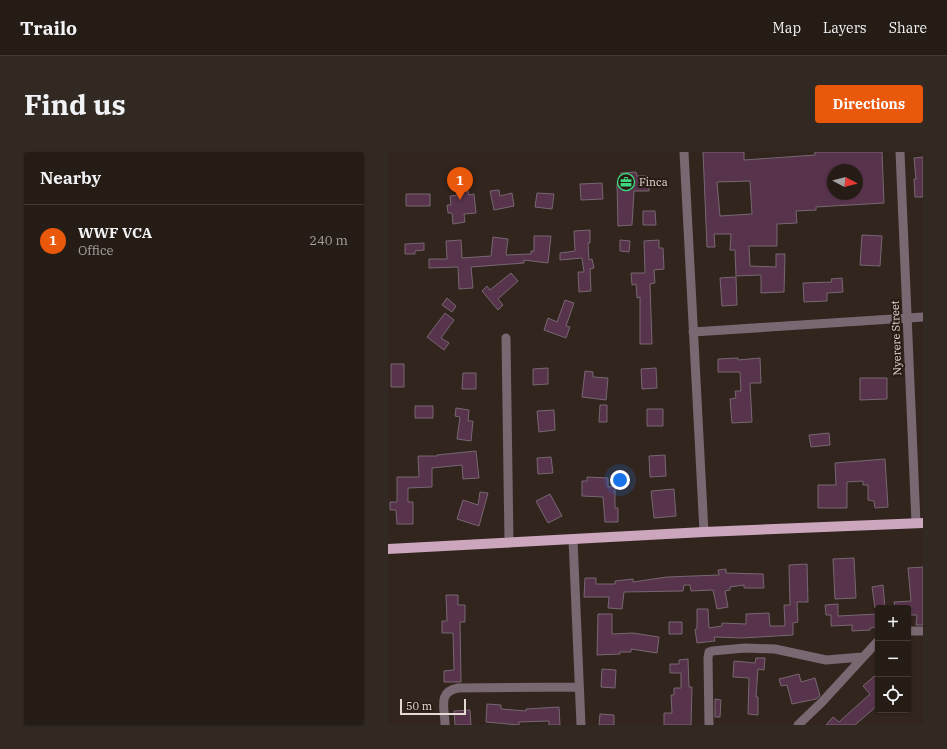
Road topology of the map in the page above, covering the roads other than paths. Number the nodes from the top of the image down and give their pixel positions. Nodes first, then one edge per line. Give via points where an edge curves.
1 (684, 152) edge
2 (900, 152) edge
3 (923, 317) edge
4 (907, 318) junction
5 (693, 332) junction
6 (506, 338) dead end
7 (920, 523) edge
8 (704, 532) junction
9 (573, 539) junction
10 (509, 542) junction
11 (388, 549) edge
12 (911, 630) edge
13 (923, 631) edge
14 (875, 644) edge
15 (862, 657) junction
16 (579, 687) junction
17 (445, 725) edge
18 (581, 725) edge
19 (709, 725) edge
20 (798, 725) edge

1 - 5 street
2 - 4 street, Nyerere Street
3 - 4 street
4 - 5 street
4 - 7 street, Nyerere Street
5 - 8 street
6 - 10 street
7 - 8 main road
8 - 9 main road
9 - 10 main road
9 - 16 street
10 - 11 main road
12 - 13 street
14 - 15 street
15 - 19 street via 826,660 775,649 744,648 709,652
15 - 20 street
16 - 17 street via 450,690 445,694
16 - 18 street

